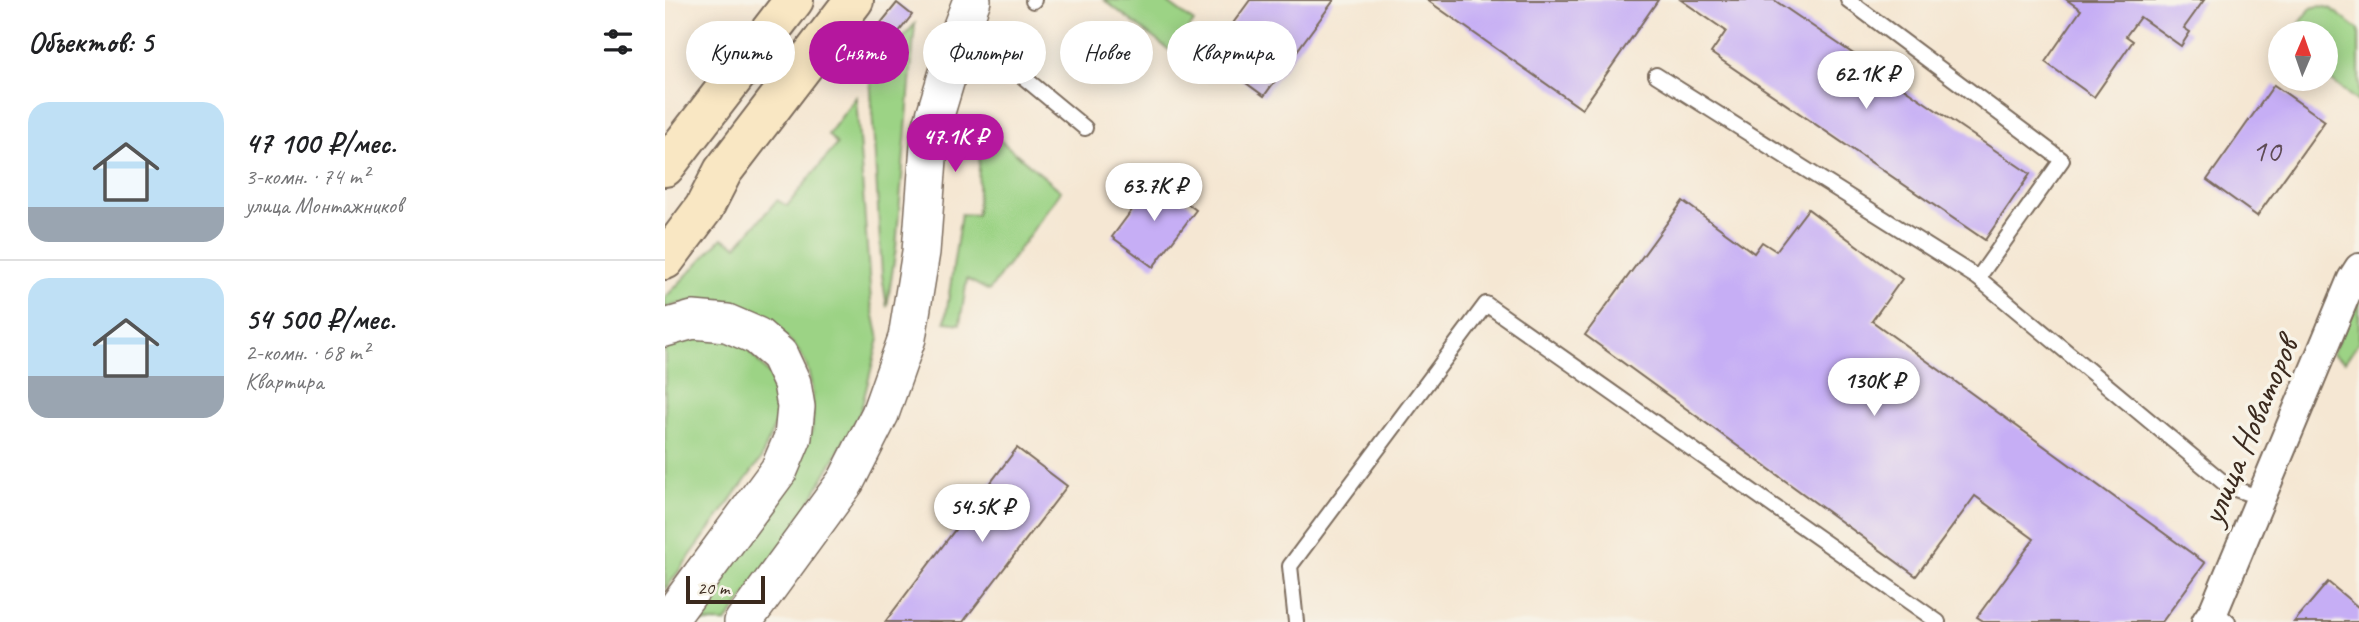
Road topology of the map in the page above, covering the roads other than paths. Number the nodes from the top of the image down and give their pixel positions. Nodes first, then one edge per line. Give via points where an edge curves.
1 (794, 0) edge
2 (854, 0) edge
3 (1848, 0) edge
4 (966, 14) edge
5 (778, 21) edge
6 (1656, 75) dead end
7 (730, 84) edge
8 (730, 84) edge
9 (1085, 128) dead end
10 (665, 134) edge
11 (665, 167) edge
12 (665, 260) edge
13 (2359, 268) edge
14 (1978, 278) junction
15 (665, 328) edge
16 (2261, 498) junction
17 (2216, 618) edge
18 (667, 622) edge
19 (743, 622) edge
20 (1296, 622) edge
21 (1938, 622) edge

1 - 5 main road
2 - 12 main road via 723,172 704,208
3 - 14 lane via 2062,160
4 - 9 lane via 981,42
4 - 19 street via 930,132 921,252 907,338 880,414 846,481
6 - 14 lane
7 - 10 street
8 - 11 main road
13 - 16 street, улица Новаторов
14 - 16 lane via 2229,487
15 - 18 street via 693,320 727,323 757,336 779,355 792,383 796,407 793,436 779,470
16 - 17 street, улица Новаторов
20 - 21 lane via 1290,566 1486,304

